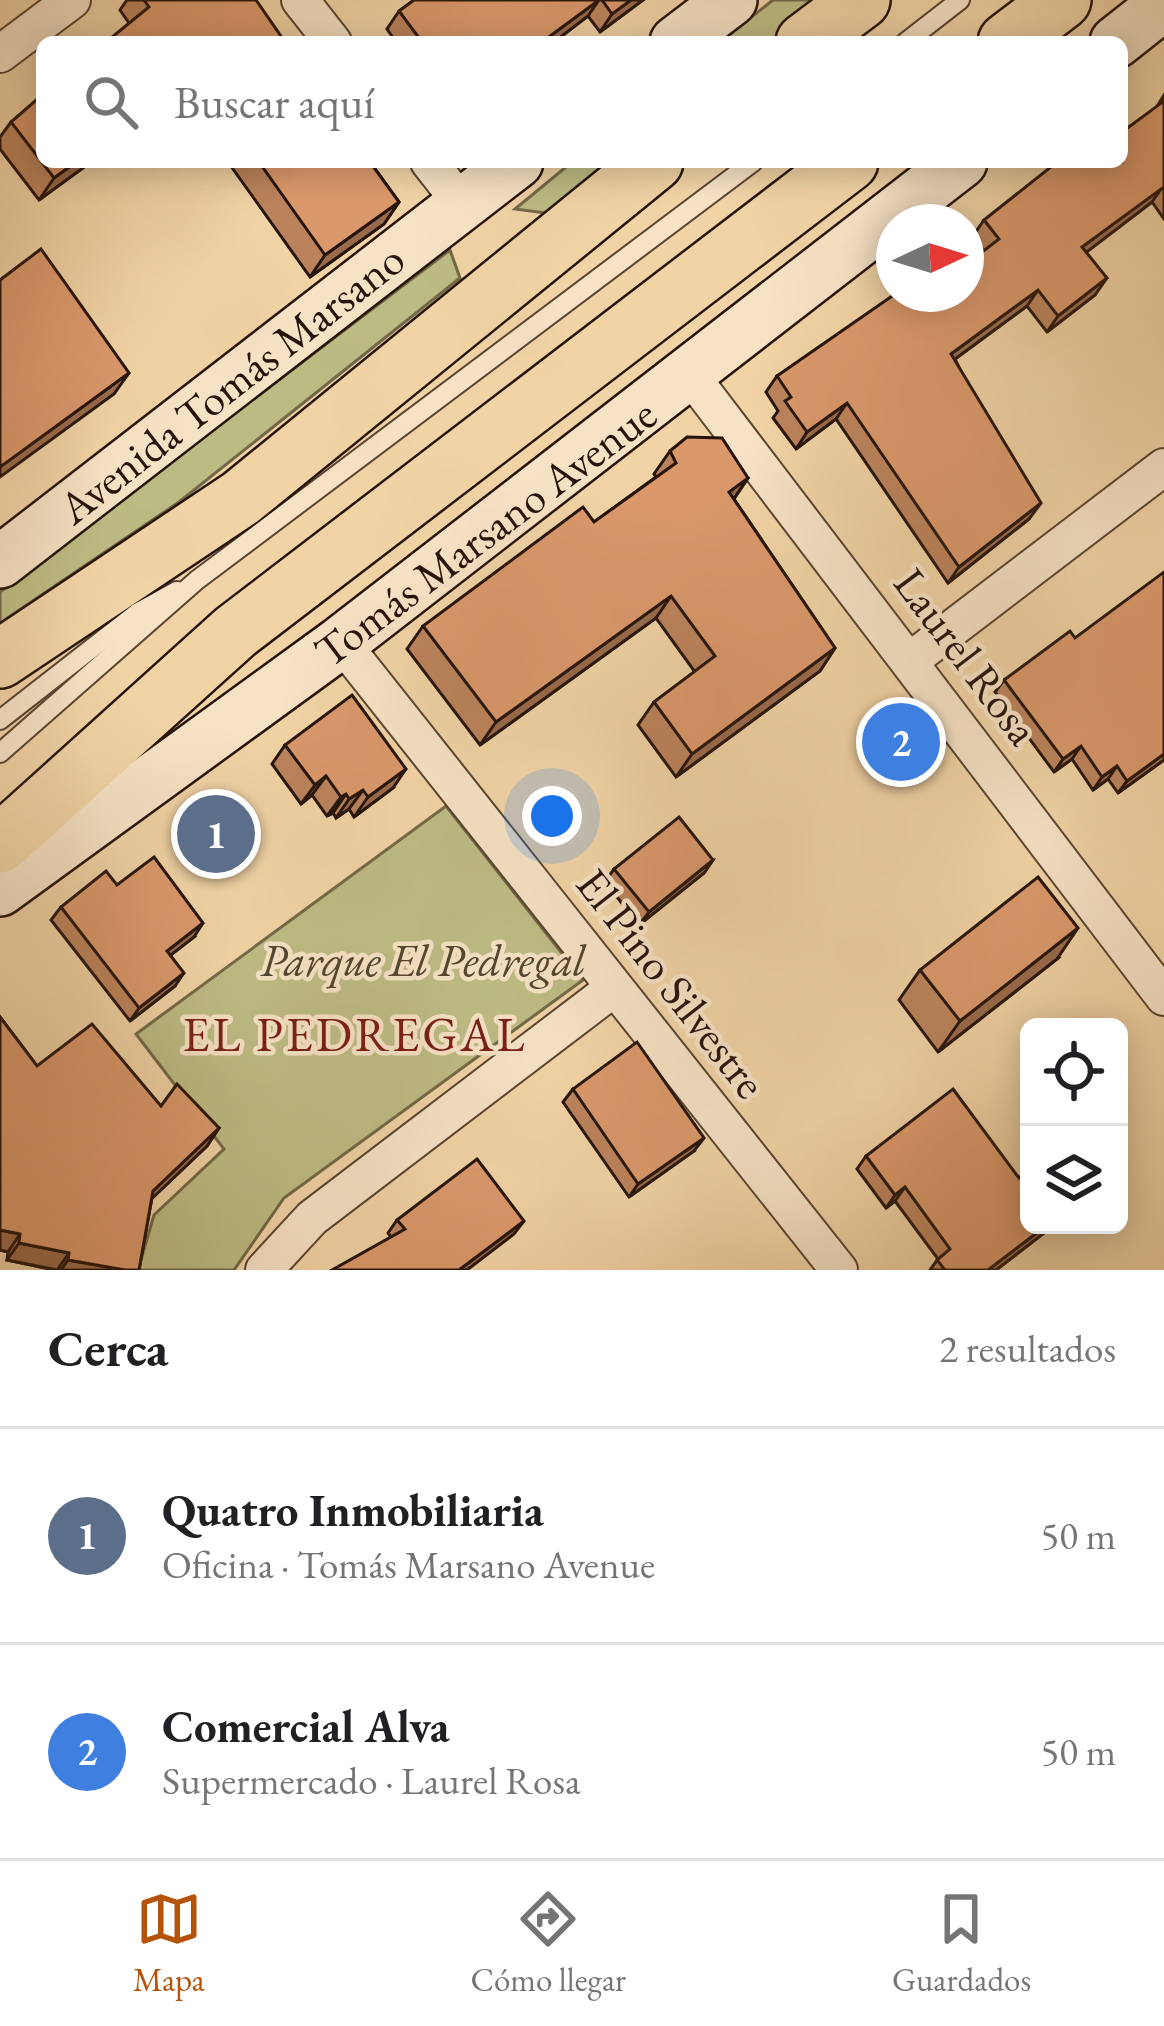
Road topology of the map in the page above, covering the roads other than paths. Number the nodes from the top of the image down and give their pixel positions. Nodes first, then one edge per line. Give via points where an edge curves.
1 (71, 0) edge
2 (300, 0) edge
3 (731, 0) edge
4 (861, 0) edge
5 (960, 0) edge
6 (1063, 0) edge
7 (1164, 4) edge
8 (328, 36) edge
9 (684, 36) edge
10 (813, 36) edge
11 (914, 36) edge
12 (1015, 36) edge
13 (1124, 36) edge
14 (0, 54) edge
15 (434, 168) edge
16 (509, 168) edge
17 (647, 168) edge
18 (745, 168) edge
19 (841, 168) edge
20 (954, 168) edge
21 (462, 204) junction
22 (692, 376) junction
23 (1164, 466) edge
24 (0, 562) edge
25 (197, 580) junction
26 (340, 642) junction
27 (0, 658) edge
28 (911, 661) junction
29 (0, 720) edge
30 (0, 753) edge
31 (0, 844) edge
32 (0, 890) edge
33 (614, 988) junction
34 (1164, 997) edge
35 (264, 1270) edge
36 (839, 1270) edge

1 - 14 street
2 - 8 street
3 - 9 street
4 - 10 main road
5 - 11 lane
6 - 12 main road
7 - 13 street
15 - 21 street
16 - 21 street
17 - 27 main road via 241,498
18 - 25 lane
19 - 31 main road, Tomás Marsano Avenue via 235,632
20 - 22 street, Tomás Marsano Avenue
21 - 24 street, Avenida Tomás Marsano
22 - 26 street, Tomás Marsano Avenue
22 - 28 street, Laurel Rosa
23 - 28 street
25 - 29 lane via 137,613
25 - 30 lane
26 - 32 street, Tomás Marsano Avenue
26 - 33 street, El Pino Silvestre
28 - 34 street, Laurel Rosa
33 - 35 street via 312,1218
33 - 36 street, El Pino Silvestre

